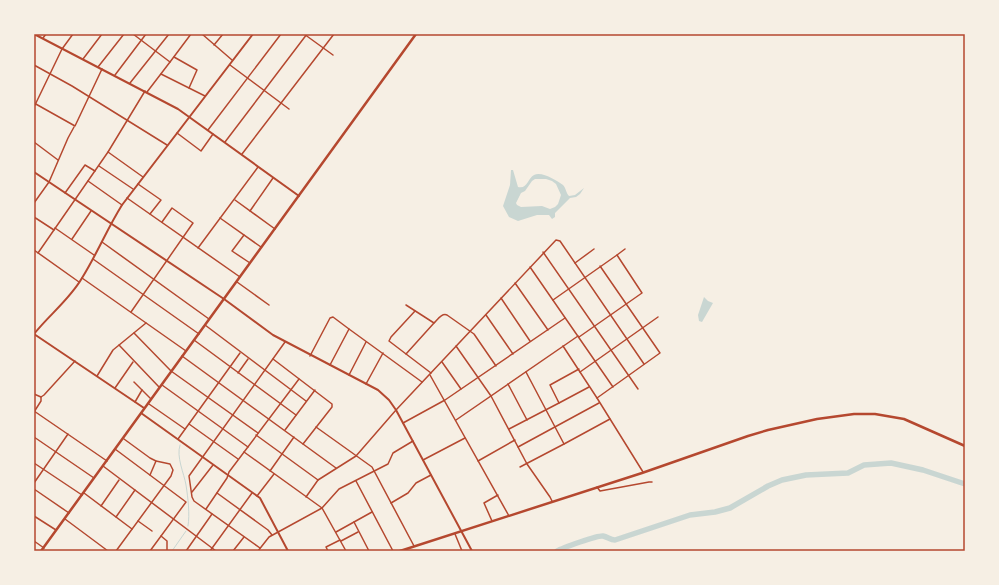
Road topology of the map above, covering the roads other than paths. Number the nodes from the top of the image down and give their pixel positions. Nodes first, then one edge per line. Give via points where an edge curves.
1 (34, 34) edge
2 (46, 34) edge
3 (73, 34) edge
4 (102, 34) edge
5 (124, 34) edge
6 (133, 34) edge
7 (146, 34) edge
8 (169, 34) edge
9 (191, 34) edge
10 (202, 34) edge
11 (223, 34) edge
12 (253, 34) edge
13 (281, 34) edge
14 (304, 34) edge
15 (334, 34) edge
16 (416, 34) edge
17 (307, 35) edge
18 (43, 38) junction
19 (141, 40) junction
20 (214, 45) junction
21 (62, 48) junction
22 (324, 48) junction
23 (156, 51) junction
24 (333, 55) dead end
25 (173, 57) junction
26 (83, 59) junction
27 (233, 61) junction
28 (170, 62) junction
29 (34, 65) edge
30 (230, 65) junction
31 (98, 67) junction
32 (102, 69) junction
33 (50, 74) junction
34 (161, 74) junction
35 (114, 75) junction
36 (247, 78) junction
37 (130, 83) junction
38 (189, 88) junction
39 (264, 91) junction
40 (146, 92) junction
41 (89, 97) junction
42 (206, 97) junction
43 (281, 103) junction
44 (35, 104) edge
45 (34, 107) edge
46 (289, 109) dead end
47 (190, 116) junction
48 (128, 120) junction
49 (75, 126) junction
50 (208, 130) junction
51 (177, 132) junction
52 (214, 134) junction
53 (34, 142) edge
54 (225, 142) junction
55 (167, 145) junction
56 (108, 152) junction
57 (242, 154) junction
58 (58, 160) junction
59 (99, 166) junction
60 (259, 167) junction
61 (95, 171) junction
62 (34, 172) edge
63 (143, 177) junction
64 (274, 178) junction
65 (88, 181) junction
66 (48, 182) junction
67 (138, 184) junction
68 (134, 190) junction
69 (65, 193) junction
70 (299, 196) junction
71 (127, 198) junction
72 (74, 200) junction
73 (235, 200) junction
74 (34, 203) edge
75 (122, 205) junction
76 (91, 211) junction
77 (250, 211) junction
78 (150, 214) junction
79 (34, 217) edge
80 (220, 218) junction
81 (162, 222) junction
82 (111, 224) junction
83 (275, 228) junction
84 (54, 229) junction
85 (244, 235) junction
86 (184, 237) junction
87 (72, 239) junction
88 (102, 241) junction
89 (261, 246) junction
90 (198, 248) junction
91 (594, 249) dead end
92 (625, 249) dead end
93 (34, 250) edge
94 (544, 252) junction
95 (38, 253) junction
96 (616, 255) junction
97 (95, 256) junction
98 (93, 259) junction
99 (166, 261) junction
100 (250, 263) junction
101 (575, 263) junction
102 (600, 266) junction
103 (530, 267) junction
104 (240, 277) junction
105 (584, 277) junction
106 (82, 278) junction
107 (154, 279) junction
108 (237, 281) junction
109 (79, 282) junction
110 (515, 283) junction
111 (568, 288) junction
112 (143, 295) junction
113 (501, 298) junction
114 (224, 299) junction
115 (553, 300) junction
116 (626, 304) junction
117 (269, 305) dead end
118 (406, 305) dead end
119 (415, 311) junction
120 (131, 312) junction
121 (486, 315) junction
122 (610, 315) junction
123 (658, 317) dead end
124 (565, 318) junction
125 (209, 319) junction
126 (146, 323) junction
127 (434, 323) junction
128 (205, 325) junction
129 (595, 326) junction
130 (643, 328) junction
131 (349, 329) junction
132 (548, 330) junction
133 (470, 331) junction
134 (134, 333) junction
135 (199, 334) junction
136 (578, 337) junction
137 (194, 340) junction
138 (627, 340) junction
139 (367, 341) junction
140 (285, 342) junction
141 (530, 342) junction
142 (119, 345) junction
143 (456, 346) junction
144 (564, 346) junction
145 (612, 350) junction
146 (186, 351) junction
147 (240, 352) junction
148 (383, 353) junction
149 (406, 354) junction
150 (513, 354) junction
151 (182, 356) junction
152 (310, 356) junction
153 (248, 359) junction
154 (273, 359) junction
155 (75, 361) junction
156 (134, 361) junction
157 (595, 361) junction
158 (442, 362) junction
159 (644, 364) junction
160 (330, 365) junction
161 (230, 366) junction
162 (496, 366) junction
163 (579, 369) junction
164 (171, 371) junction
165 (264, 371) junction
166 (526, 372) junction
167 (580, 372) junction
168 (238, 373) junction
169 (430, 374) junction
170 (349, 375) junction
171 (629, 375) junction
172 (97, 376) junction
173 (478, 378) junction
174 (299, 379) junction
175 (134, 382) dead end
176 (219, 382) junction
177 (422, 382) junction
178 (366, 384) junction
179 (508, 384) junction
180 (255, 385) junction
181 (161, 386) junction
182 (590, 386) junction
183 (613, 387) junction
184 (115, 388) junction
185 (461, 389) junction
186 (638, 389) dead end
187 (142, 390) junction
188 (291, 390) junction
189 (315, 390) junction
190 (34, 394) edge
191 (491, 396) junction
192 (41, 397) junction
193 (208, 397) junction
194 (597, 398) junction
195 (151, 399) junction
196 (244, 400) junction
197 (445, 400) junction
198 (306, 401) junction
199 (135, 402) junction
200 (559, 402) junction
201 (148, 403) junction
202 (281, 403) junction
203 (600, 403) junction
204 (144, 408) junction
205 (396, 410) junction
206 (546, 410) junction
207 (34, 411) edge
208 (198, 411) junction
209 (141, 413) junction
210 (233, 415) junction
211 (296, 415) junction
212 (269, 418) junction
213 (610, 419) junction
214 (456, 420) junction
215 (527, 420) junction
216 (403, 423) junction
217 (189, 424) junction
218 (316, 427) junction
219 (555, 427) junction
220 (185, 429) junction
221 (223, 429) junction
222 (509, 429) junction
223 (285, 430) junction
224 (258, 433) junction
225 (68, 434) junction
226 (256, 436) junction
227 (34, 437) edge
228 (294, 437) junction
229 (466, 437) junction
230 (123, 438) junction
231 (178, 439) junction
232 (515, 440) junction
233 (413, 441) junction
234 (213, 442) junction
235 (304, 444) junction
236 (564, 444) junction
237 (965, 446) edge
238 (248, 447) junction
239 (518, 447) junction
240 (115, 449) junction
241 (56, 452) junction
242 (244, 452) junction
243 (282, 454) junction
244 (356, 456) junction
245 (202, 457) junction
246 (238, 460) junction
247 (423, 460) junction
248 (107, 461) junction
249 (156, 461) junction
250 (478, 461) junction
251 (34, 463) edge
252 (527, 464) junction
253 (213, 465) junction
254 (103, 466) junction
255 (520, 467) dead end
256 (337, 468) junction
257 (43, 469) junction
258 (270, 471) junction
259 (374, 471) junction
260 (643, 472) junction
261 (274, 474) junction
262 (150, 475) junction
263 (431, 475) junction
264 (228, 476) junction
265 (94, 478) junction
266 (120, 479) junction
267 (318, 480) junction
268 (356, 481) junction
269 (34, 482) edge
270 (652, 482) dead end
271 (164, 485) junction
272 (597, 487) junction
273 (34, 489) edge
274 (135, 490) junction
275 (191, 493) junction
276 (217, 493) junction
277 (252, 493) junction
278 (83, 494) junction
279 (498, 495) junction
280 (257, 496) junction
281 (306, 497) junction
282 (552, 501) junction
283 (151, 502) junction
284 (391, 503) junction
285 (101, 506) junction
286 (322, 508) junction
287 (206, 509) junction
288 (239, 509) junction
289 (372, 512) junction
290 (69, 513) junction
291 (212, 514) junction
292 (34, 516) edge
293 (509, 516) junction
294 (116, 517) junction
295 (65, 519) junction
296 (173, 519) junction
297 (138, 521) junction
298 (492, 521) junction
299 (354, 522) junction
300 (228, 525) junction
301 (132, 529) junction
302 (56, 530) junction
303 (152, 531) dead end
304 (359, 531) junction
305 (461, 531) junction
306 (278, 532) junction
307 (336, 532) junction
308 (455, 533) junction
309 (272, 535) junction
310 (161, 536) junction
311 (196, 536) junction
312 (244, 537) junction
313 (340, 540) junction
314 (34, 541) edge
315 (415, 546) junction
316 (44, 548) junction
317 (212, 548) junction
318 (260, 548) junction
319 (41, 551) edge
320 (108, 551) edge
321 (116, 551) edge
322 (150, 551) edge
323 (166, 551) edge
324 (186, 551) edge
325 (210, 551) edge
326 (216, 551) edge
327 (233, 551) edge
328 (258, 551) edge
329 (288, 551) edge
330 (328, 551) edge
331 (346, 551) edge
332 (369, 551) edge
333 (393, 551) edge
334 (400, 551) edge
335 (462, 551) edge
336 (472, 551) edge

1 - 18 street
2 - 18 street
3 - 21 street
4 - 26 street
5 - 31 street
6 - 19 street
7 - 19 street
8 - 23 street
9 - 25 street
10 - 20 street
11 - 20 street
12 - 27 street
13 - 36 street
14 - 17 street
15 - 22 street
16 - 70 main road
17 - 22 street
17 - 39 street
18 - 21 street
19 - 23 street
19 - 35 street
20 - 27 street
21 - 26 street
21 - 33 street
22 - 24 street
22 - 43 street
23 - 28 street
23 - 37 street
25 - 28 street
25 - 38 street via 197,70
26 - 31 street
27 - 30 street
28 - 34 street
29 - 33 street
30 - 36 street
30 - 42 street
31 - 32 street
32 - 35 street
32 - 41 street
33 - 41 street
33 - 44 street
34 - 38 street
34 - 40 street
35 - 37 street
36 - 39 street
36 - 50 street
37 - 40 street
38 - 42 street
39 - 43 street
39 - 54 street
40 - 47 street
40 - 48 street
41 - 48 street
41 - 49 street
42 - 47 street
43 - 46 street
43 - 57 street
44 - 45 street
44 - 49 street
47 - 50 street
47 - 51 street
48 - 55 street
48 - 56 street
49 - 58 street
50 - 52 street
51 - 52 street via 201,151
51 - 55 street
52 - 54 street
53 - 58 street
54 - 57 street
55 - 63 street
56 - 59 street
56 - 63 street
57 - 60 street
58 - 66 street
59 - 61 street
59 - 68 street
60 - 64 street
60 - 73 street
61 - 65 street
61 - 69 street via 85,165
62 - 66 street
63 - 67 street
64 - 70 street
64 - 77 street
65 - 72 street
65 - 75 street
66 - 69 street
66 - 74 street
67 - 68 street
67 - 78 street via 161,200
68 - 71 street
69 - 72 street
70 - 83 main road
71 - 75 street
71 - 78 street
72 - 76 street
72 - 84 street
73 - 77 street
73 - 80 street
75 - 82 street
76 - 82 street
76 - 87 street
77 - 83 street
78 - 81 street
79 - 84 street
80 - 85 street
80 - 90 street
81 - 86 street
81 - 86 street via 172,208 193,223
82 - 88 street
82 - 99 street
83 - 89 main road
84 - 87 street
84 - 95 street
85 - 89 street
85 - 100 street via 232,251
86 - 90 street
86 - 99 street
87 - 97 street
88 - 97 street
88 - 107 street
89 - 100 main road
90 - 104 street
91 - 101 street
92 - 96 street
93 - 95 street
94 - 101 street via 558,240
94 - 103 street
94 - 111 street
95 - 109 street
96 - 102 street
96 - 116 street via 642,293
97 - 98 street
98 - 106 street
98 - 112 street
99 - 107 street
99 - 114 street
100 - 104 main road
101 - 105 street
102 - 105 street
102 - 116 street
103 - 110 street
103 - 115 street
104 - 108 main road
105 - 111 street
105 - 122 street
106 - 109 street
106 - 120 street
107 - 112 street
107 - 125 street
108 - 114 main road
108 - 117 street
109 - 155 street via 34,334
110 - 113 street
110 - 132 street
111 - 115 street
111 - 129 street
112 - 120 street
112 - 135 street
113 - 121 street
113 - 141 street
114 - 125 main road
114 - 140 street
115 - 124 street
116 - 122 street
116 - 130 street
118 - 119 street
119 - 127 street
119 - 149 street via 389,339 390,343
120 - 126 street
121 - 133 street
121 - 150 street
122 - 129 street
122 - 138 street
123 - 130 street
124 - 132 street
124 - 136 street
125 - 128 main road
126 - 134 street
126 - 146 street
127 - 133 street via 445,314
127 - 149 street
128 - 135 main road
128 - 147 street
129 - 136 street
129 - 145 street
130 - 138 street
130 - 159 street via 660,353
131 - 139 street
131 - 152 street via 333,317 330,318
131 - 160 street
132 - 141 street
133 - 143 street
133 - 162 street
134 - 142 street
134 - 164 street
135 - 137 main road
136 - 144 street
136 - 157 street
137 - 146 main road
137 - 161 street
138 - 145 street
138 - 159 street
139 - 148 street
139 - 170 street
140 - 152 street
140 - 154 street
141 - 150 street
142 - 156 street
142 - 172 street
143 - 158 street
143 - 173 street
144 - 163 street
144 - 166 street
145 - 157 street
145 - 171 street
146 - 151 main road
147 - 153 street
147 - 161 street
148 - 177 street
148 - 178 street
149 - 169 street
150 - 162 street
151 - 164 main road
151 - 176 street
152 - 160 street
153 - 165 street
153 - 168 street
154 - 165 street
154 - 174 street
155 - 172 street
155 - 192 street
156 - 181 street
156 - 184 street
157 - 167 street
157 - 183 street
158 - 169 street
158 - 185 street
159 - 171 street
160 - 170 street
161 - 168 street
161 - 176 street
162 - 173 street
163 - 167 street
163 - 200 street via 550,385
164 - 181 main road
164 - 193 street
165 - 180 street
165 - 188 street
166 - 179 street
166 - 206 street
167 - 182 street
168 - 180 street
169 - 177 street
169 - 197 street
170 - 178 street
171 - 183 street
171 - 186 street
172 - 184 street
173 - 185 street
173 - 191 street
174 - 188 street
174 - 189 street
175 - 187 street
176 - 193 street
176 - 196 street
177 - 205 street
178 - 205 street via 383,394
179 - 191 street
179 - 215 street
180 - 196 street
180 - 202 street
181 - 195 main road
181 - 208 street
182 - 194 street
182 - 200 street
183 - 194 street
184 - 199 street
185 - 197 street
187 - 195 street
187 - 199 street
188 - 198 street
188 - 202 street
189 - 198 street
189 - 218 street via 332,405
190 - 192 street
191 - 214 street
191 - 222 street
192 - 207 street
193 - 208 street
193 - 210 street
194 - 203 street
195 - 201 main road
196 - 210 street
196 - 212 street
197 - 214 street
197 - 216 street
198 - 211 street
199 - 204 street
200 - 206 street
201 - 204 main road
201 - 220 street
202 - 211 street
202 - 212 street
203 - 213 street
203 - 219 street
204 - 209 main road
205 - 216 street
205 - 244 street
206 - 215 street
206 - 219 street
207 - 225 street
208 - 217 street
208 - 221 street
209 - 230 main road
209 - 231 street
210 - 221 street
210 - 224 street
211 - 223 street
212 - 223 street
212 - 224 street
213 - 236 street
213 - 260 street
214 - 229 street
215 - 222 street
216 - 233 street
217 - 220 street
217 - 234 street
218 - 235 street
218 - 244 street
219 - 236 street
219 - 239 street
220 - 231 street
221 - 234 street
221 - 238 street
222 - 232 street
223 - 228 street
224 - 226 street
225 - 241 street
225 - 248 street
226 - 238 street
226 - 243 street
227 - 241 street
228 - 235 street
228 - 243 street
229 - 247 street
229 - 250 street
230 - 240 main road
230 - 249 street
231 - 245 street
232 - 239 street
232 - 250 street
233 - 247 street
233 - 259 street via 395,451 388,464
234 - 245 street
234 - 246 street
235 - 256 street
236 - 252 street
237 - 260 main road via 904,419 875,414 854,414 768,430
238 - 242 street
239 - 252 street
240 - 248 main road
240 - 262 street
241 - 257 street
241 - 265 street
242 - 246 street
242 - 258 street
243 - 258 street
243 - 267 street
244 - 256 street
244 - 259 street
245 - 253 street
245 - 275 street via 189,476
246 - 264 street
247 - 263 street
248 - 254 main road
249 - 262 street
249 - 271 street via 170,464 173,468
250 - 279 street
251 - 257 street
252 - 255 street
252 - 282 street
253 - 264 street
253 - 275 street
254 - 265 main road
254 - 266 street
256 - 267 street
257 - 269 street
257 - 278 street
258 - 261 street
259 - 268 street
259 - 284 street
260 - 272 main road
261 - 280 street
261 - 281 street
262 - 271 street
263 - 284 street via 416,483 408,494
263 - 305 street
264 - 276 street
264 - 277 street
265 - 278 main road
266 - 274 street
266 - 285 street
267 - 281 street
268 - 286 street via 337,491
268 - 289 street
270 - 272 street via 600,491
271 - 283 street
271 - 296 street via 186,502
272 - 282 main road
273 - 290 street
274 - 283 street
274 - 294 street
275 - 287 street via 193,500
276 - 287 street
276 - 288 street
277 - 280 street
277 - 288 street
278 - 285 street
278 - 290 main road
279 - 293 street
279 - 298 street via 484,503
280 - 306 street
281 - 286 street
282 - 293 main road
283 - 296 street
283 - 297 street
284 - 315 street
285 - 294 street
286 - 306 street
286 - 307 street
287 - 291 street
288 - 300 street
288 - 309 street
289 - 299 street
289 - 333 street
290 - 295 main road
291 - 300 street
291 - 311 street
292 - 302 street
293 - 298 main road
294 - 301 street
295 - 302 main road
295 - 320 street
296 - 310 street
296 - 311 street
297 - 301 street
297 - 303 street
298 - 305 main road
299 - 304 street
299 - 307 street
300 - 312 street
300 - 317 street
301 - 321 street
302 - 316 main road
304 - 313 street
304 - 332 street
305 - 308 main road
305 - 336 street
306 - 309 street
306 - 329 street
307 - 313 street
308 - 315 main road
308 - 335 street
309 - 318 street
310 - 322 street
310 - 323 street via 167,541
311 - 317 street
311 - 324 street
312 - 318 street
312 - 327 street
313 - 330 street via 326,547
313 - 331 street
314 - 316 street
315 - 334 main road
316 - 319 main road
317 - 325 street
317 - 326 street
318 - 328 street

